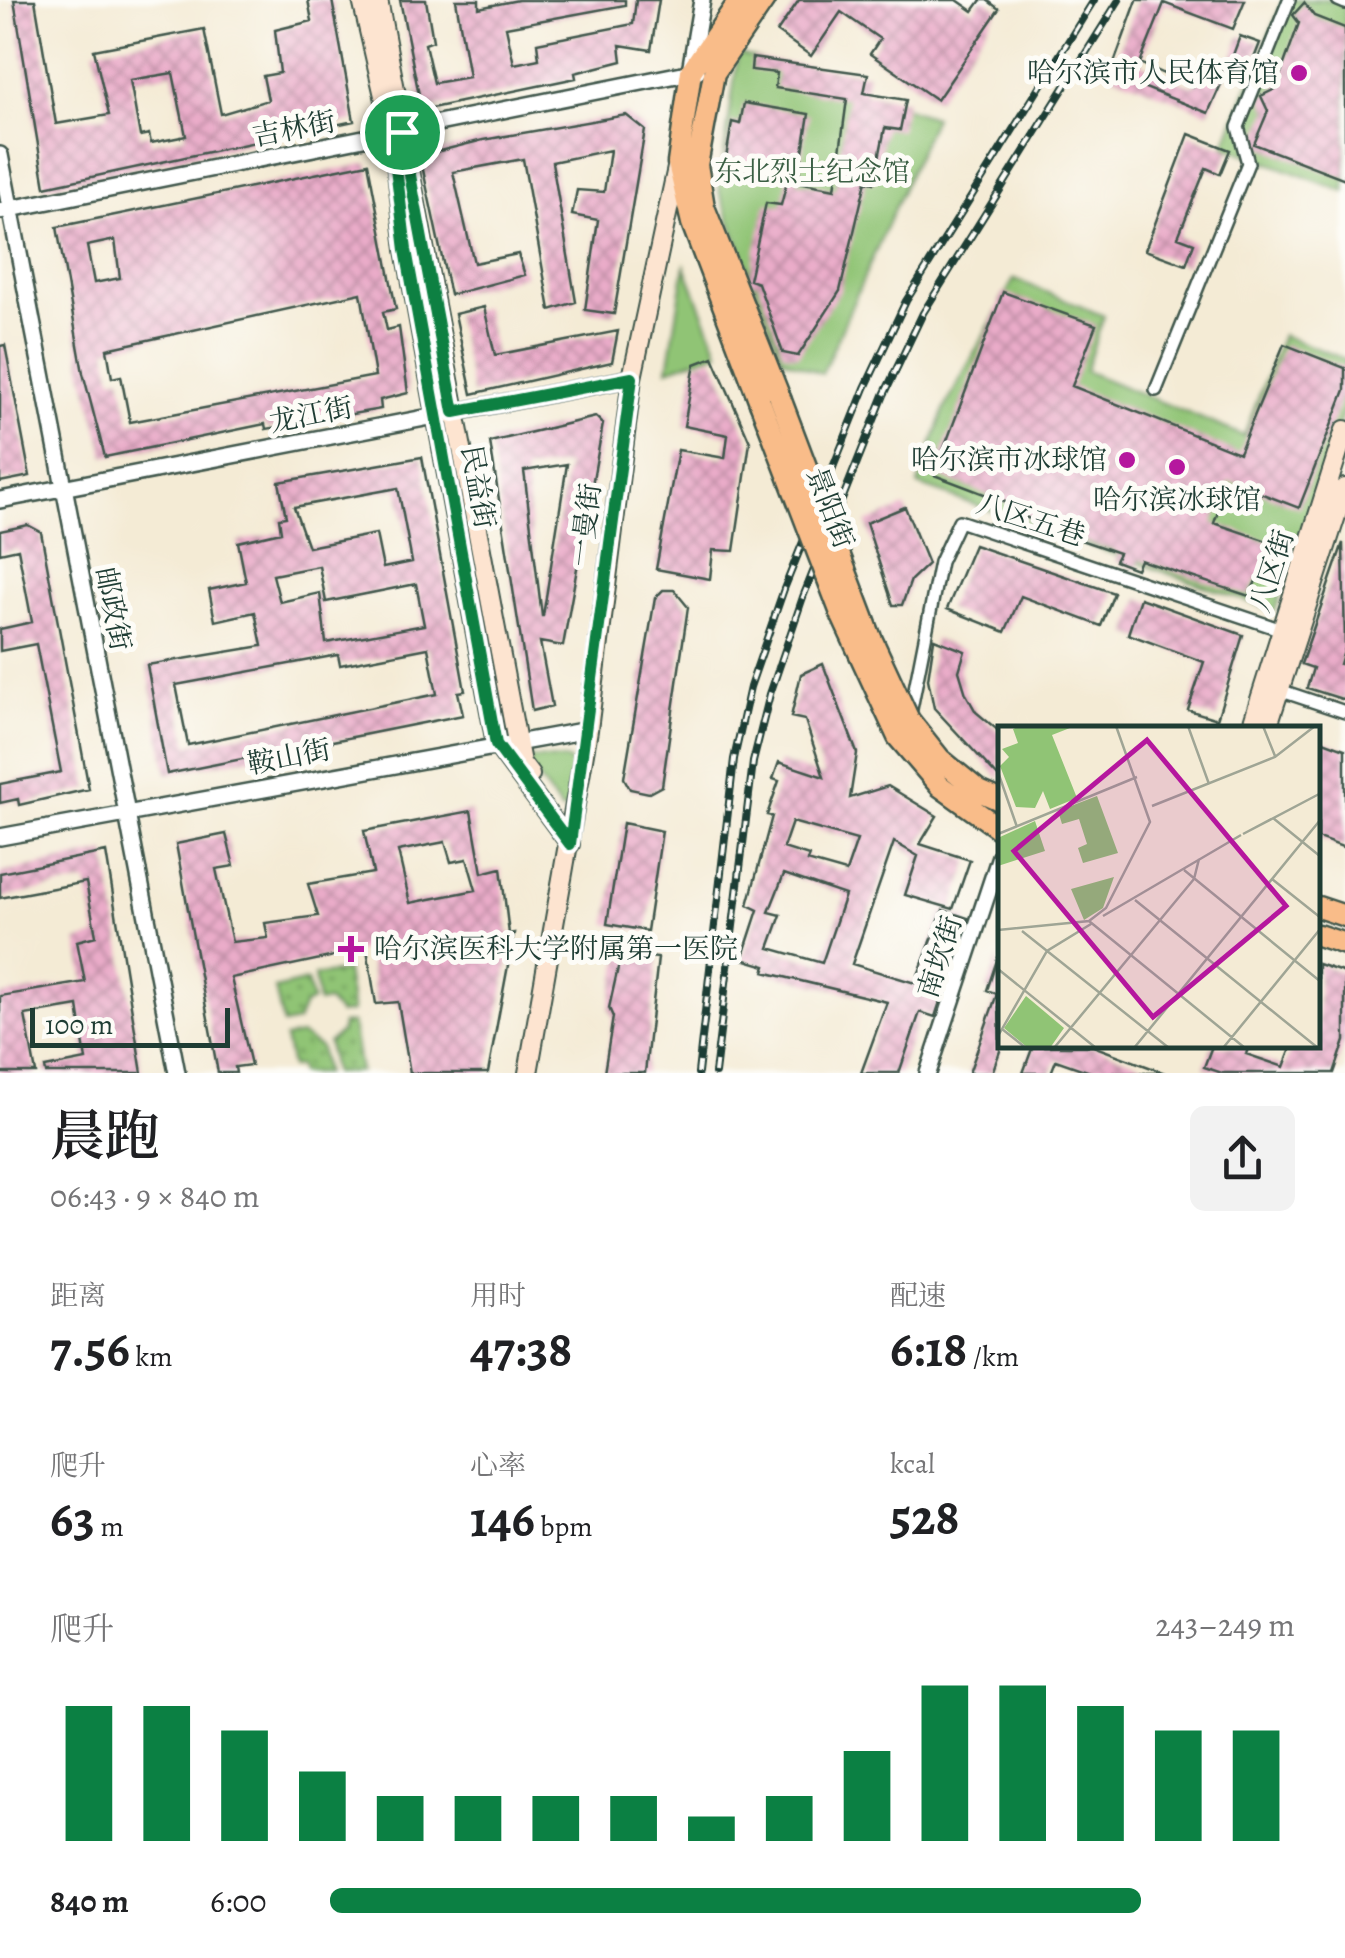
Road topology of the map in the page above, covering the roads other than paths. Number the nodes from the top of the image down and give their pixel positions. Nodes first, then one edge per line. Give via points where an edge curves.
1 (362, 0) edge
2 (378, 0) edge
3 (702, 0) edge
4 (740, 0) edge
5 (764, 0) edge
6 (1289, 0) edge
7 (1338, 0) edge
8 (1345, 2) edge
9 (690, 71) junction
10 (714, 73) junction
11 (398, 134) junction
12 (0, 156) edge
13 (678, 163) junction
14 (5, 210) edge
15 (632, 378) junction
16 (1156, 390) dead end
17 (770, 400) junction
18 (446, 414) junction
19 (1345, 430) edge
20 (64, 488) junction
21 (1345, 488) edge
22 (0, 500) edge
23 (1282, 630) junction
24 (1279, 690) junction
25 (1345, 712) edge
26 (909, 720) junction
27 (1251, 726) edge
28 (1268, 726) edge
29 (588, 730) junction
30 (518, 740) junction
31 (496, 744) junction
32 (998, 799) edge
33 (126, 813) junction
34 (998, 828) edge
35 (0, 837) edge
36 (571, 838) junction
37 (998, 862) edge
38 (1320, 908) edge
39 (1345, 916) edge
40 (1320, 936) edge
41 (1345, 944) edge
42 (176, 1073) edge
43 (528, 1073) edge
44 (928, 1073) edge

1 - 11 main road, 民益街
2 - 11 main road, 民益街
3 - 9 street
4 - 9 main road, 一曼街
5 - 10 main road
6 - 16 street via 1238,127 1248,163
7 - 8 street
9 - 10 street, 吉林街
9 - 11 street, 吉林街
9 - 13 main road, 一曼街
10 - 17 main road, 景阳街 via 697,165 704,208
11 - 14 street, 吉林街
11 - 18 main road, 民益街
12 - 14 street, 邮政街
13 - 15 main road, 一曼街
13 - 17 main road, 景阳街 via 692,223
14 - 20 street, 邮政街
15 - 18 street, 龙江街
15 - 29 main road, 一曼街
17 - 26 main road, 景阳街, bridge
17 - 34 main road, 景阳街, bridge via 842,616 898,736 940,786
18 - 20 street, 龙江街
18 - 30 main road, 民益街
18 - 31 main road, 民益街
19 - 23 main road, 八区街
20 - 22 street, 龙江街
20 - 33 street, 邮政街
21 - 24 main road, 八区街
23 - 26 street, 八区五巷 via 959,521 940,562
23 - 27 main road, 八区街
24 - 25 street
24 - 28 main road, 八区街
26 - 32 main road, 景阳街, bridge via 940,760
29 - 30 street, 鞍山街
29 - 36 main road, 一曼街
30 - 31 street, 鞍山街
30 - 36 main road, 民益街 via 522,763
31 - 33 street, 鞍山街
31 - 36 main road, 民益街
33 - 35 street, 鞍山街
33 - 42 street, 邮政街
36 - 43 main road, 一曼街
37 - 44 street, 南坎街
38 - 39 main road
40 - 41 main road

